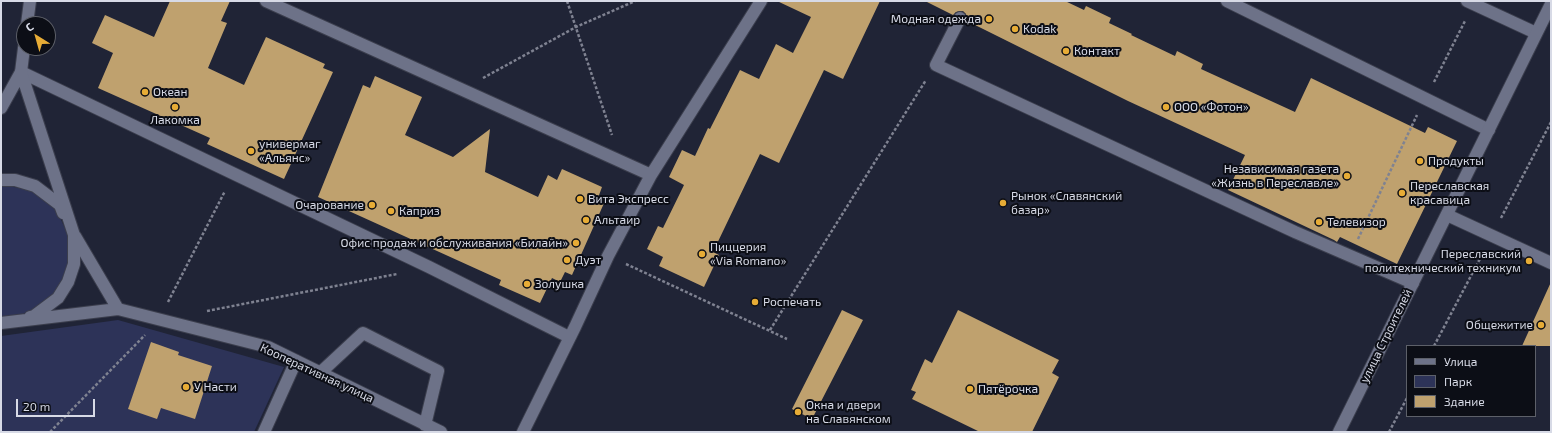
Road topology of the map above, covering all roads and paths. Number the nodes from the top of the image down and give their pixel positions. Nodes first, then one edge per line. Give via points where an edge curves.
1 (30, 1) edge
2 (266, 1) edge
3 (567, 1) edge
4 (635, 1) edge
5 (761, 1) edge
6 (1227, 1) edge
7 (1471, 2) edge
8 (1551, 5) edge
9 (28, 16) edge
10 (960, 18) dead end
11 (576, 27) junction
12 (1536, 33) junction
13 (23, 56) edge
14 (936, 64) junction
15 (21, 72) junction
16 (462, 89) junction
17 (1425, 99) junction
18 (1, 108) edge
19 (1489, 130) junction
20 (620, 160) junction
21 (233, 174) junction
22 (651, 175) junction
23 (1, 180) edge
24 (1446, 215) junction
25 (74, 235) junction
26 (608, 256) junction
27 (1350, 256) junction
28 (1551, 263) edge
29 (429, 268) junction
30 (1413, 283) junction
31 (118, 309) junction
32 (206, 311) dead end
33 (160, 320) junction
34 (1, 323) edge
35 (770, 330) junction
36 (570, 337) junction
37 (787, 339) dead end
38 (296, 361) junction
39 (320, 373) junction
40 (1406, 400) edge
41 (425, 424) junction
42 (50, 432) edge
43 (264, 432) edge
44 (441, 432) edge
45 (523, 432) edge
46 (1339, 432) edge
47 (1389, 432) edge

1 - 9 main road
2 - 16 main road
3 - 11 path
4 - 11 path
5 - 22 main road
6 - 17 main road
7 - 12 main road
7 - 17 path
8 - 12 main road, улица Строителей
10 - 14 main road
11 - 16 path
11 - 20 path
12 - 19 main road, улица Строителей
13 - 15 main road
14 - 27 main road
14 - 35 path
15 - 18 main road
15 - 21 main road
15 - 25 main road
16 - 20 main road
17 - 19 main road
17 - 27 path
19 - 24 main road, улица Строителей
20 - 22 main road
21 - 29 main road
21 - 33 path
22 - 26 main road
23 - 25 main road via 15,180 35,186 60,205
24 - 28 main road
24 - 30 main road, улица Строителей
25 - 31 main road
25 - 34 main road via 74,264 68,282 58,298 34,316
26 - 35 path
26 - 36 main road
27 - 30 main road
29 - 32 path
29 - 36 main road
30 - 46 main road, улица Строителей
31 - 33 main road, Кооперативная улица
31 - 34 main road
33 - 38 main road, Кооперативная улица via 268,347
33 - 42 path
35 - 37 path
36 - 45 main road
38 - 39 main road, Кооперативная улица
38 - 43 main road
39 - 41 main road, Кооперативная улица
39 - 41 main road via 363,333 438,371
40 - 47 path
41 - 44 main road, Кооперативная улица

